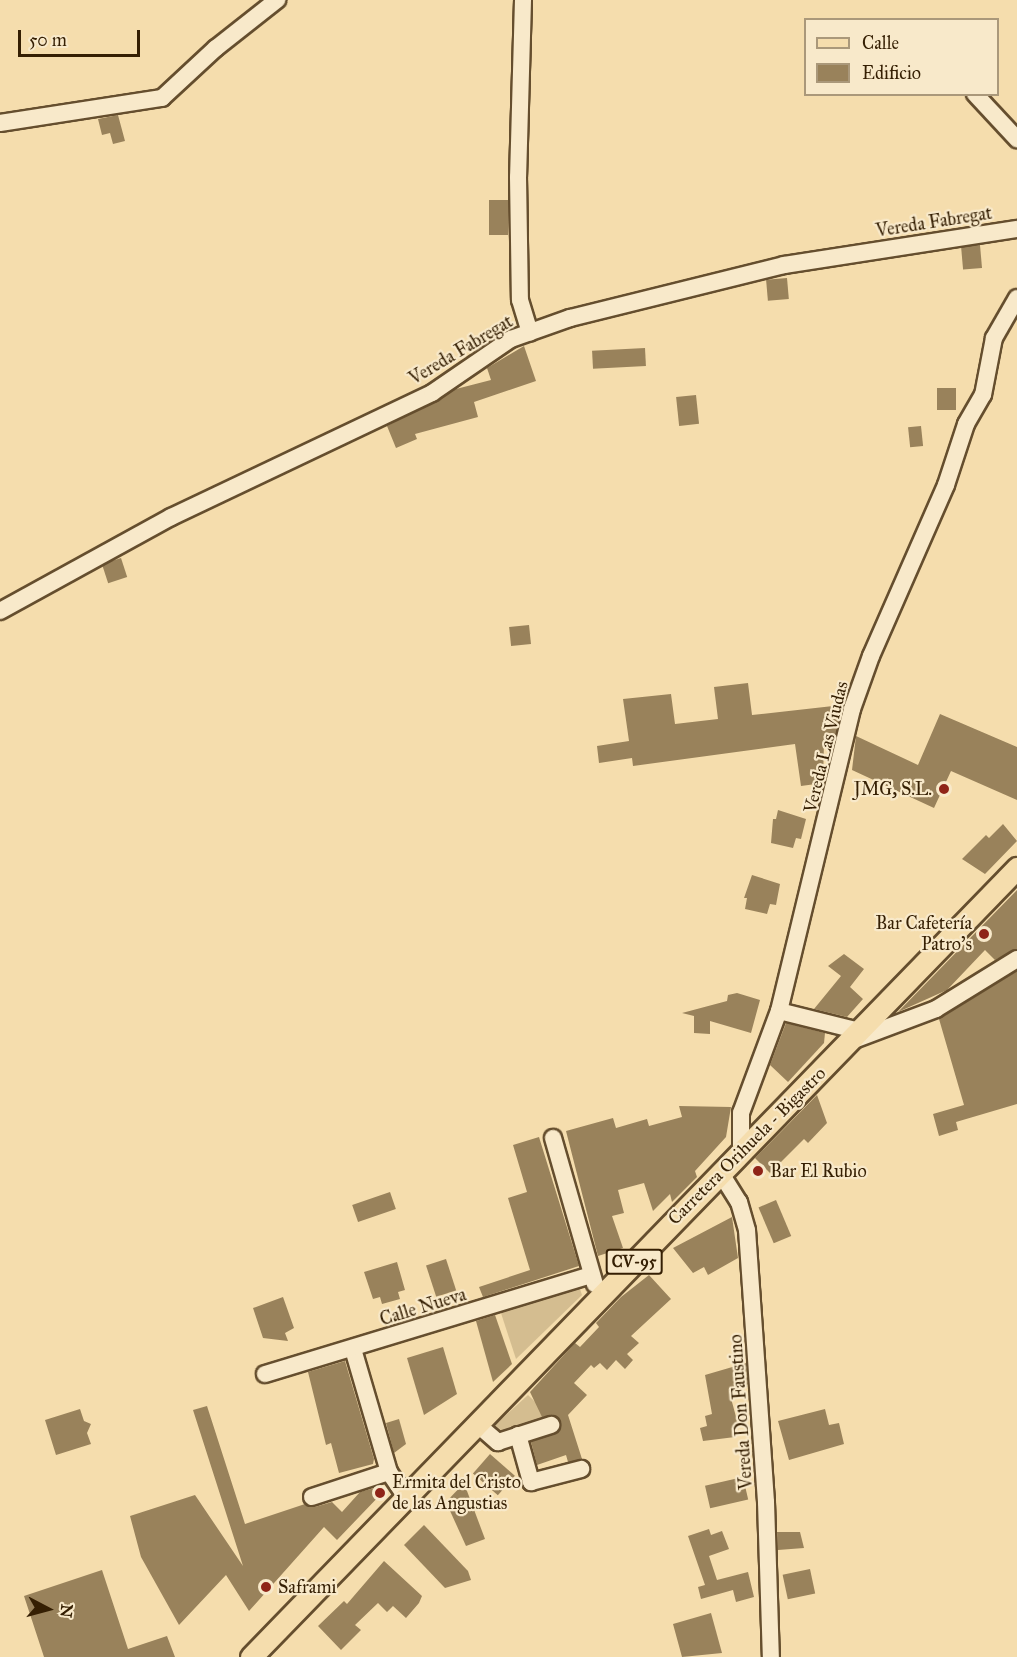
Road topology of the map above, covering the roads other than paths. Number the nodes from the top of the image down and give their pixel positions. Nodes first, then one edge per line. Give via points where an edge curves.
1 (277, 0) edge
2 (523, 0) edge
3 (977, 96) edge
4 (0, 123) edge
5 (1017, 139) edge
6 (1017, 229) edge
7 (1017, 298) edge
8 (530, 332) junction
9 (0, 611) edge
10 (1017, 868) edge
11 (1017, 959) edge
12 (779, 1011) junction
13 (855, 1036) junction
14 (553, 1138) dead end
15 (741, 1153) junction
16 (720, 1172) junction
17 (591, 1275) junction
18 (599, 1298) junction
19 (353, 1349) junction
20 (266, 1374) dead end
21 (477, 1424) junction
22 (551, 1425) dead end
23 (518, 1435) junction
24 (581, 1469) dead end
25 (389, 1472) junction
26 (312, 1497) dead end
27 (406, 1497) junction
28 (251, 1657) edge
29 (771, 1657) edge

1 - 4 street via 216,48 162,98
2 - 8 street via 518,177 520,288
3 - 5 street
6 - 8 street, Vereda Fabregat via 784,266 570,318
7 - 12 street, Vereda Las Viudas via 994,338 983,395 966,424 946,485 856,699
8 - 9 street, Vereda Fabregat via 511,339 432,393 171,517
10 - 13 main road, Carretera Orihuela - Bigastro / CV-95
11 - 13 street via 936,1009
12 - 13 street
12 - 15 street, Vereda Las Viudas via 741,1113
13 - 15 main road, Carretera Orihuela - Bigastro / CV-95
14 - 17 street
15 - 16 main road, Carretera Orihuela - Bigastro / CV-95
16 - 18 main road, Carretera Orihuela - Bigastro / CV-95
16 - 29 street, Vereda Don Faustino via 740,1202 747,1230 766,1502
17 - 18 street
17 - 19 street, Calle Nueva
18 - 21 main road, Carretera Orihuela - Bigastro / CV-95
19 - 20 street, Calle Nueva
19 - 25 street
21 - 23 street via 498,1442
21 - 27 main road, Carretera Orihuela - Bigastro / CV-95
22 - 23 street
23 - 24 street via 531,1482
25 - 26 street
25 - 27 street
27 - 28 main road, Carretera Orihuela - Bigastro / CV-95

